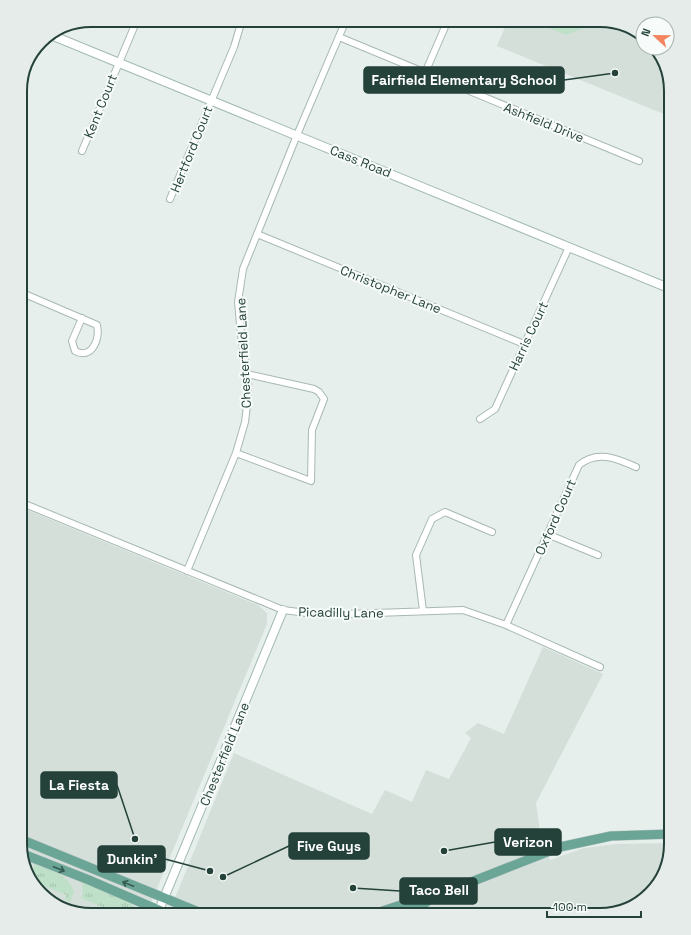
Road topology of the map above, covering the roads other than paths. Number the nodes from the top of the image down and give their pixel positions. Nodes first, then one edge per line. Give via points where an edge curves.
1 (133, 27) edge
2 (240, 27) edge
3 (343, 27) edge
4 (445, 27) edge
5 (57, 37) edge
6 (339, 37) junction
7 (119, 61) junction
8 (425, 73) junction
9 (211, 99) junction
10 (297, 135) junction
11 (82, 151) dead end
12 (639, 161) dead end
13 (170, 199) dead end
14 (257, 234) junction
15 (569, 247) junction
16 (664, 286) edge
17 (27, 295) edge
18 (82, 318) junction
19 (524, 344) junction
20 (247, 374) junction
21 (480, 419) dead end
22 (236, 453) junction
23 (636, 467) dead end
24 (27, 505) edge
25 (492, 532) dead end
26 (547, 534) junction
27 (598, 555) dead end
28 (187, 571) junction
29 (283, 610) junction
30 (423, 611) junction
31 (506, 625) junction
32 (600, 667) dead end
33 (664, 834) edge
34 (27, 842) edge
35 (29, 856) edge
36 (433, 897) junction
37 (164, 898) junction
38 (151, 908) edge
39 (160, 908) edge
40 (189, 908) edge
41 (392, 908) edge
42 (418, 908) edge

1 - 7 street, Kent Court
2 - 9 street, Hertford Court
3 - 6 street, Chesterfield Lane
4 - 8 street
5 - 7 street, Cass Road
6 - 8 street, Ashfield Drive
6 - 10 street, Chesterfield Lane
7 - 9 street, Cass Road
7 - 11 street, Kent Court
8 - 12 street, Ashfield Drive
9 - 10 street, Cass Road
9 - 13 street, Hertford Court
10 - 14 street, Chesterfield Lane
10 - 15 street, Cass Road
14 - 19 street, Christopher Lane
14 - 20 street, Chesterfield Lane via 243,269 238,302
15 - 16 street, Cass Road
15 - 19 street, Harris Court
17 - 18 street
18 - 18 street via 72,341 75,351 81,354 89,352 99,333 97,325
19 - 21 street, Harris Court via 495,408
20 - 22 street, Chesterfield Lane via 247,411
20 - 22 street via 280,380 319,392 324,399 312,430 311,481
22 - 28 street, Chesterfield Lane
23 - 26 street, Oxford Court via 601,456 585,460 576,470
24 - 28 street, Picadilly Lane
25 - 30 street via 445,512 432,518 416,554
26 - 27 street
26 - 31 street, Oxford Court
28 - 29 street, Picadilly Lane
29 - 30 street, Picadilly Lane via 315,614
29 - 37 street, Chesterfield Lane
30 - 31 street, Picadilly Lane via 463,610
31 - 32 street, Picadilly Lane
33 - 36 main road via 611,836 562,846
37 -> 34 main road
35 -> 38 main road via 141,901
36 - 41 main road
36 - 42 main road
37 - 39 street, Chesterfield Lane
37 - 40 main road

